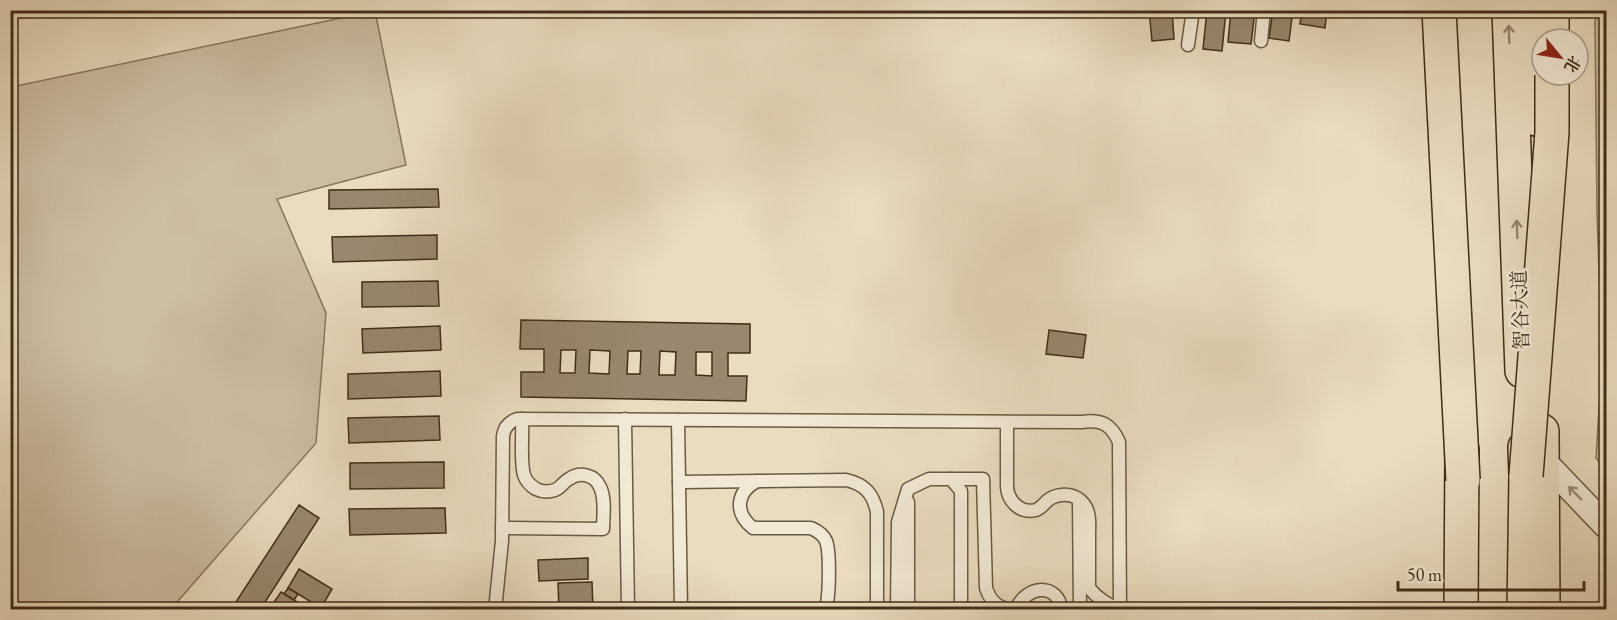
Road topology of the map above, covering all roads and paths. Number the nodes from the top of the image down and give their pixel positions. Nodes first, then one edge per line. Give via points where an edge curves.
1 (1193, 10) edge
2 (1264, 10) edge
3 (1439, 10) edge
4 (1444, 10) edge
5 (1453, 10) edge
6 (1509, 10) edge
7 (1534, 10) edge
8 (1552, 10) edge
9 (1552, 27) edge
10 (1261, 41) dead end
11 (1188, 45) dead end
12 (1552, 87) edge
13 (522, 419) junction
14 (625, 419) junction
15 (678, 420) junction
16 (1007, 422) junction
17 (1534, 468) junction
18 (951, 479) junction
19 (1463, 480) junction
20 (776, 481) junction
21 (679, 482) junction
22 (908, 489) junction
23 (1079, 500) junction
24 (1606, 526) edge
25 (502, 528) junction
26 (495, 609) edge
27 (628, 609) edge
28 (681, 609) edge
29 (825, 609) edge
30 (877, 609) edge
31 (897, 609) edge
32 (908, 609) edge
33 (961, 609) edge
34 (1062, 609) edge
35 (1080, 609) edge
36 (1120, 609) edge
37 (1448, 609) edge
38 (1461, 609) edge
39 (1524, 609) edge
40 (1543, 609) edge

1 - 11 lane
2 - 10 lane
3 - 19 main road, bridge
4 - 37 main road via 1451,455
5 - 19 main road, bridge
17 -> 6 main road, 智谷大道, bridge
7 - 17 main road, 智谷大道
8 - 9 main road
12 - 17 main road, bridge
13 - 14 lane
13 - 25 lane via 512,421 504,430
13 - 25 lane via 523,469 528,483 548,492 571,477 590,477 602,494 603,529
14 - 15 lane
14 - 27 lane
15 - 16 lane
15 - 21 lane
16 - 23 lane via 1007,487 1015,505 1028,511 1042,507 1056,496
16 - 36 lane via 1091,421 1108,426 1115,433 1119,442
24 -> 17 street
17 - 39 main road, 智谷大道
17 - 40 main road, 智谷大道
18 - 22 lane via 929,479
18 - 33 lane via 961,491
18 - 34 lane via 983,480 988,596 1002,608 1016,609 1026,594 1043,590 1057,598
19 - 38 main road
20 - 21 lane
20 - 29 lane via 766,479 747,486 741,495 741,514 753,528 812,528 823,536 828,548 829,597
20 - 30 lane via 846,480 871,493 877,512
21 - 28 lane
22 - 31 lane via 898,522
22 - 32 lane
23 - 35 lane
23 - 36 lane via 1088,512 1089,588 1106,604
25 - 26 lane

